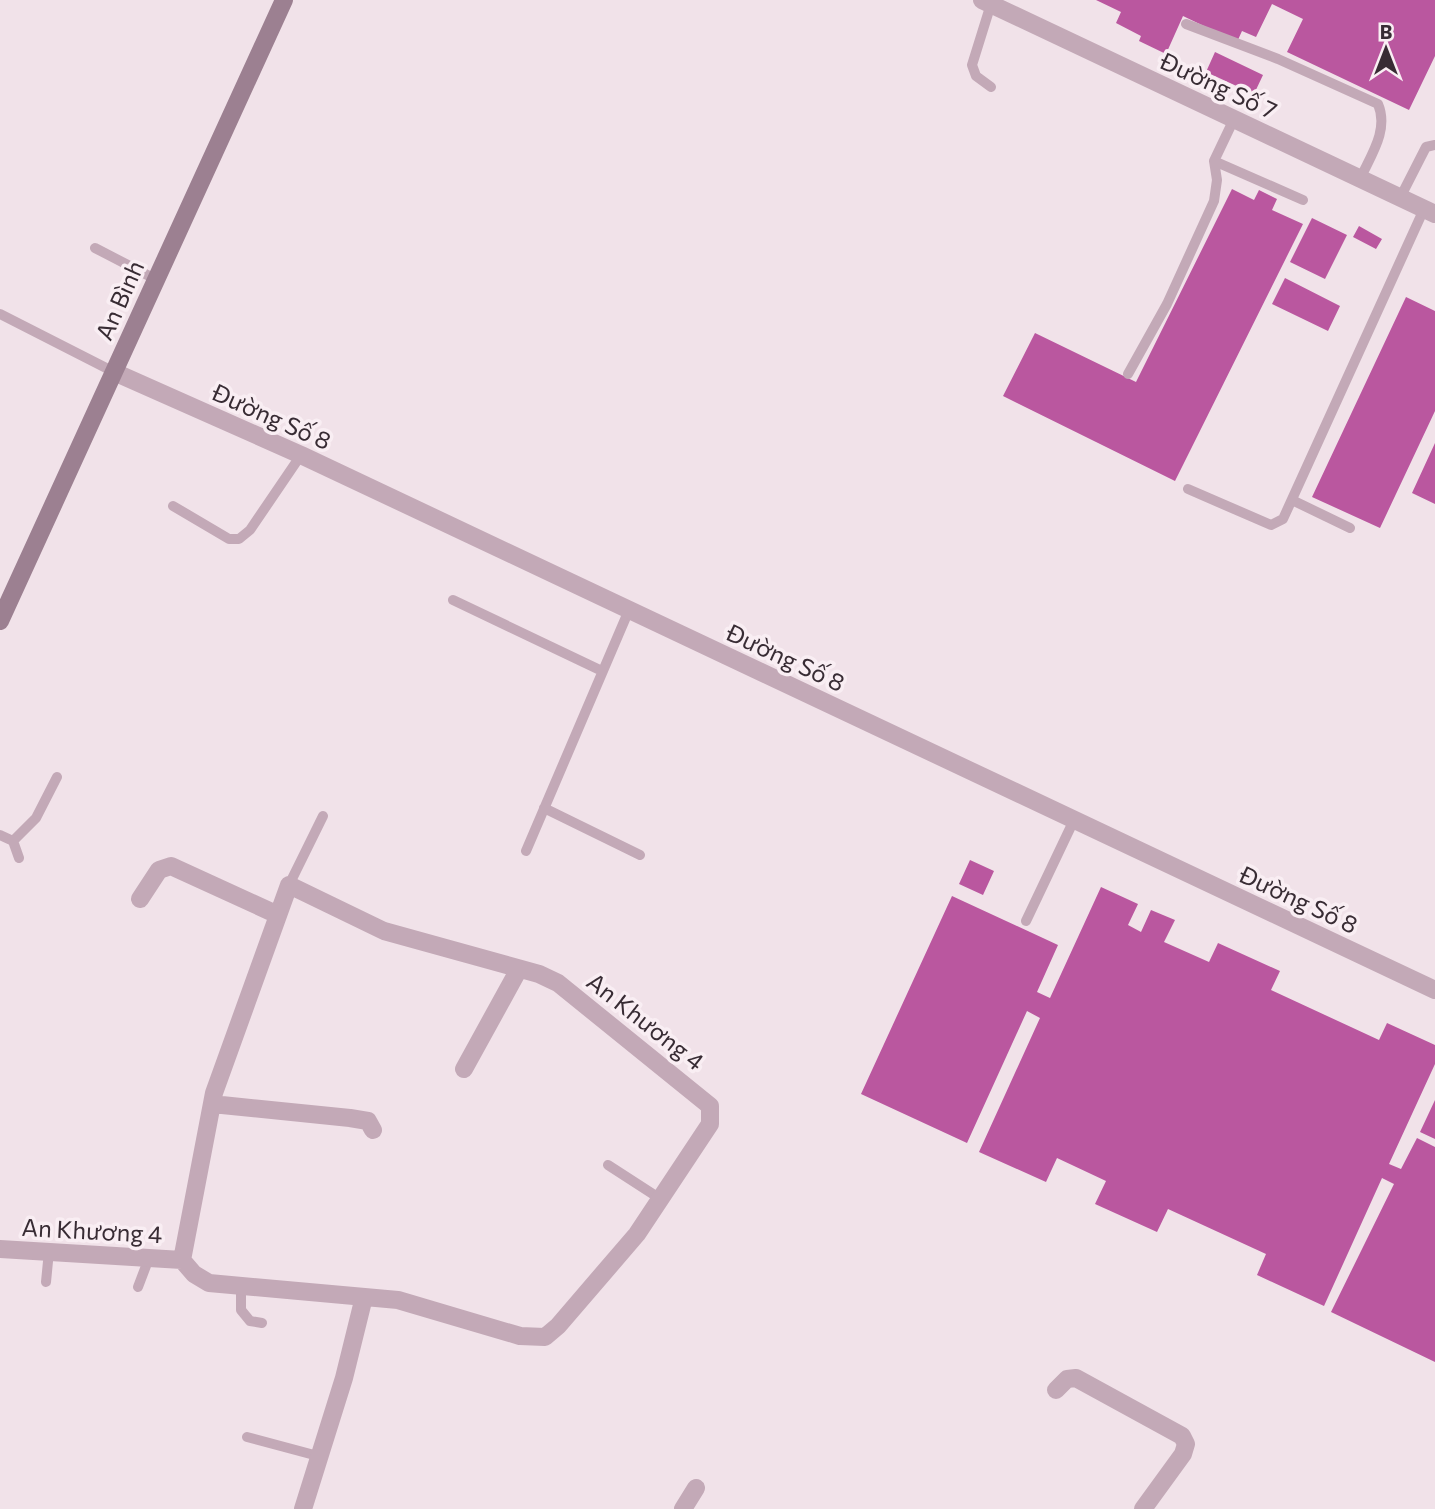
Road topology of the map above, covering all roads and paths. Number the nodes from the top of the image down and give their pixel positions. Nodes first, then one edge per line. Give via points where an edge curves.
1 (284, 0) edge
2 (986, 2) edge
3 (1186, 24) dead end
4 (991, 87) dead end
5 (1234, 119) junction
6 (1435, 145) edge
7 (1214, 161) junction
8 (1360, 179) junction
9 (1400, 198) junction
10 (1303, 200) dead end
11 (1430, 212) edge
12 (95, 248) dead end
13 (155, 279) junction
14 (0, 314) edge
15 (114, 372) junction
16 (1128, 374) dead end
17 (301, 455) junction
18 (1188, 489) dead end
19 (1292, 500) junction
20 (173, 506) dead end
21 (1350, 528) dead end
22 (453, 600) dead end
23 (628, 610) junction
24 (0, 621) edge
25 (603, 671) junction
26 (57, 777) dead end
27 (544, 808) junction
28 (323, 816) dead end
29 (1074, 820) junction
30 (0, 835) edge
31 (13, 841) junction
32 (526, 851) dead end
33 (640, 855) dead end
34 (19, 858) dead end
35 (289, 885) junction
36 (139, 899) dead end
37 (278, 915) junction
38 (1026, 921) dead end
39 (519, 969) junction
40 (1435, 990) edge
41 (464, 1069) dead end
42 (212, 1104) junction
43 (373, 1130) dead end
44 (608, 1165) dead end
45 (659, 1198) junction
46 (0, 1249) edge
47 (49, 1251) junction
48 (149, 1258) junction
49 (182, 1260) junction
50 (46, 1282) dead end
51 (138, 1287) dead end
52 (241, 1287) junction
53 (364, 1297) junction
54 (262, 1323) dead end
55 (1056, 1390) dead end
56 (247, 1437) dead end
57 (318, 1456) junction
58 (696, 1488) dead end
59 (303, 1509) edge
60 (683, 1509) edge
61 (1143, 1509) edge

1 - 13 main road, An Bình
2 - 4 lane via 972,65 976,76
2 - 5 street, Đường Số 7
3 - 8 lane via 1378,104 1381,132
5 - 7 lane
5 - 8 street, Đường Số 7
6 - 9 lane via 1426,147 1419,157
7 - 10 lane
7 - 16 lane via 1214,201 1167,304
8 - 9 street, Đường Số 7
9 - 11 street, Đường Số 7
11 - 19 lane
12 - 13 lane
13 - 15 main road, An Bình
14 - 15 lane
15 - 17 street, Đường Số 8
15 - 24 main road, An Bình
17 - 20 lane via 250,530 239,538 229,538
17 - 23 street, Đường Số 8
18 - 19 lane via 1271,525 1283,519
19 - 21 lane
22 - 25 lane
23 - 25 lane
23 - 29 street, Đường Số 8
25 - 27 lane
26 - 31 lane via 36,818
27 - 32 lane
27 - 33 lane
28 - 35 lane
29 - 38 lane
29 - 40 street, Đường Số 8
30 - 31 lane
31 - 34 lane
35 - 37 street, An Khương 4
35 - 39 street, An Khương 4 via 368,925
36 - 37 street via 159,870 171,866
37 - 42 street, An Khương 4
39 - 41 street
39 - 45 street, An Khương 4 via 558,984 710,1106 710,1124
42 - 43 street via 368,1121
42 - 49 street, An Khương 4
44 - 45 lane
45 - 53 street, An Khương 4 via 637,1234 545,1336 520,1336 427,1306
46 - 47 street, An Khương 4
47 - 48 street, An Khương 4
47 - 50 lane
48 - 49 street, An Khương 4
48 - 51 lane
49 - 52 street, An Khương 4 via 194,1275 209,1283
52 - 53 street, An Khương 4
52 - 54 lane via 241,1310 250,1321
53 - 57 street
55 - 61 street via 1067,1379 1076,1378 1182,1436 1186,1444 1183,1454
56 - 57 lane
57 - 59 street
58 - 60 street

